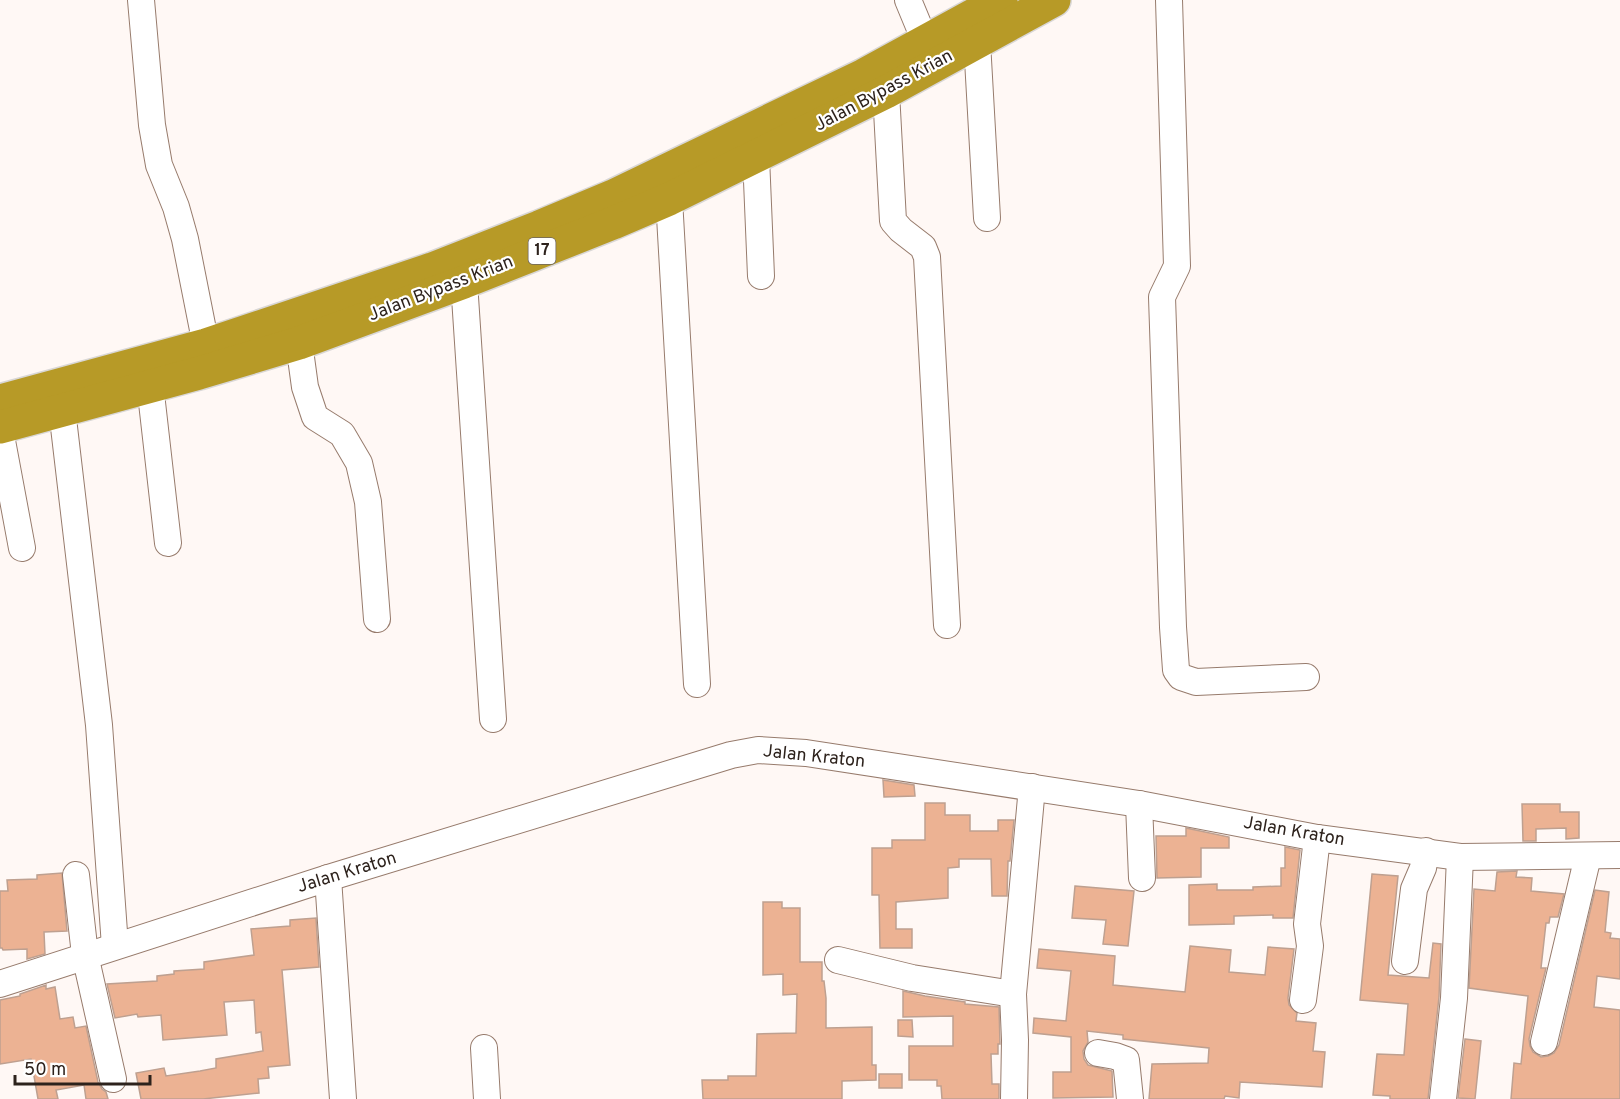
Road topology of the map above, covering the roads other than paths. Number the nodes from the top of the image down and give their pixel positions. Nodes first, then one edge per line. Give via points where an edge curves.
1 (141, 0) edge
2 (908, 0) edge
3 (1001, 0) edge
4 (1054, 0) edge
5 (1168, 0) edge
6 (925, 41) junction
7 (977, 42) junction
8 (886, 92) junction
9 (756, 157) junction
10 (669, 200) junction
11 (987, 218) dead end
12 (761, 276) dead end
13 (464, 282) junction
14 (299, 343) junction
15 (206, 345) junction
16 (150, 385) junction
17 (0, 401) edge
18 (62, 410) junction
19 (0, 428) edge
20 (168, 543) dead end
21 (22, 548) dead end
22 (377, 619) dead end
23 (946, 625) dead end
24 (1306, 677) dead end
25 (697, 684) dead end
26 (493, 719) dead end
27 (1032, 787) junction
28 (1139, 804) junction
29 (1317, 838) junction
30 (1426, 851) junction
31 (1620, 855) edge
32 (1588, 856) junction
33 (1460, 857) junction
34 (76, 874) dead end
35 (328, 878) junction
36 (1142, 878) dead end
37 (115, 946) junction
38 (85, 955) junction
39 (838, 960) dead end
40 (1405, 961) dead end
41 (0, 984) edge
42 (1013, 994) junction
43 (1303, 1000) dead end
44 (1544, 1042) dead end
45 (484, 1048) dead end
46 (1098, 1053) dead end
47 (113, 1079) dead end
48 (343, 1099) edge
49 (487, 1099) edge
50 (1014, 1099) edge
51 (1130, 1099) edge
52 (1443, 1099) edge

1 - 15 street via 159,165 185,239
2 - 6 street
3 - 6 highway, Jalan Bypass Krian / 17
4 - 7 highway, Jalan Bypass Krian / 17
5 - 24 street via 1177,266 1162,297 1176,670 1196,682
6 - 15 highway, Jalan Bypass Krian / 17 via 864,75 602,200 432,269
7 - 8 highway, Jalan Bypass Krian / 17
7 - 11 street
8 - 9 highway, Jalan Bypass Krian / 17
8 - 23 street via 893,221 924,247 927,257
9 - 10 highway, Jalan Bypass Krian / 17
9 - 12 street
10 - 13 highway, Jalan Bypass Krian / 17
10 - 25 street
13 - 14 highway, Jalan Bypass Krian / 17
13 - 26 street
14 - 16 highway, Jalan Bypass Krian / 17
14 - 22 street via 305,387 315,417 342,434 359,463 368,502
15 - 17 highway, Jalan Bypass Krian / 17
16 - 18 highway, Jalan Bypass Krian / 17
16 - 20 street
18 - 19 highway, Jalan Bypass Krian / 17
18 - 37 street via 99,725
19 - 21 street
27 - 28 street, Jalan Kraton
27 - 35 street, Jalan Kraton via 806,753 758,750
27 - 42 street
28 - 29 street, Jalan Kraton
28 - 36 street
29 - 30 street, Jalan Kraton
29 - 43 street
30 - 33 street, Jalan Kraton
30 - 40 street via 1414,889
31 - 32 street, Jalan Kraton
32 - 33 street, Jalan Kraton
32 - 44 street
33 - 52 street via 1454,998
34 - 38 street
35 - 37 street, Jalan Kraton
35 - 48 street
37 - 38 street, Jalan Kraton
38 - 41 street, Jalan Kraton
38 - 47 street
39 - 42 street via 912,978
42 - 50 street
45 - 49 street
46 - 51 street via 1126,1060

